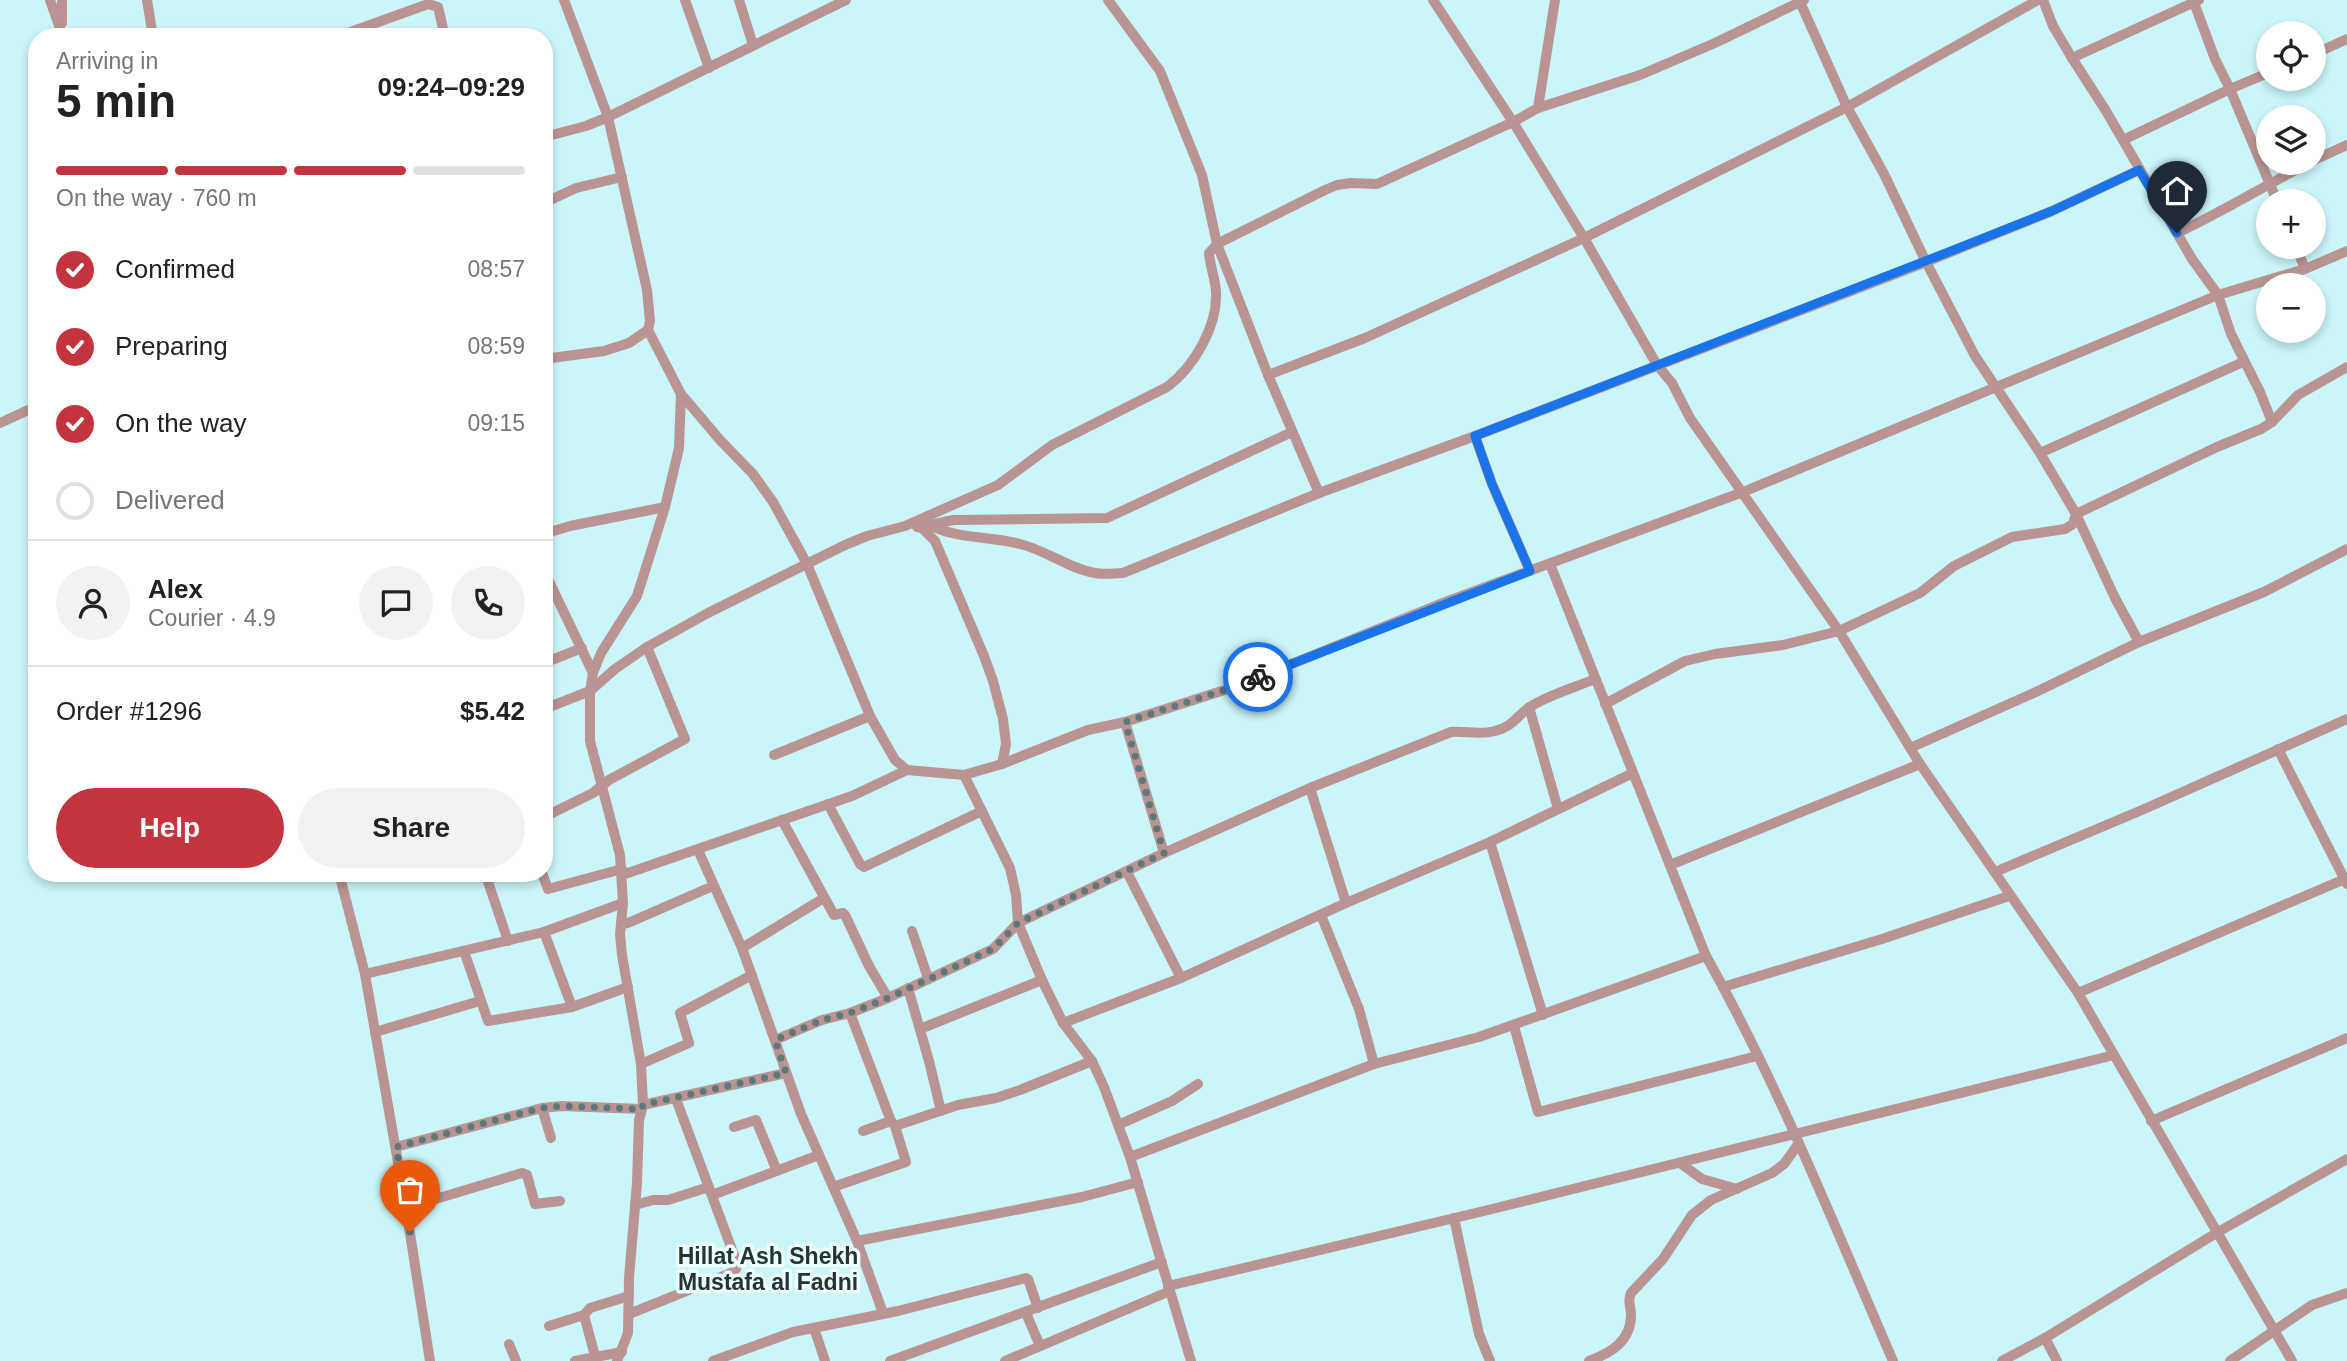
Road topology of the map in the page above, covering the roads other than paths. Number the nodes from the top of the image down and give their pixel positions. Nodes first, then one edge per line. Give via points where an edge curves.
1 (50, 0) edge
2 (62, 0) edge
3 (147, 0) edge
4 (564, 0) edge
5 (685, 0) edge
6 (739, 0) edge
7 (846, 0) edge
8 (1108, 0) edge
9 (1433, 0) edge
10 (1555, 0) edge
11 (2041, 0) edge
12 (1802, 1) edge
13 (2196, 1) edge
14 (828, 4) edge
15 (60, 28) edge
16 (63, 28) edge
17 (152, 28) edge
18 (362, 28) edge
19 (443, 28) edge
20 (2347, 39) edge
21 (753, 45) junction
22 (2326, 49) edge
23 (2072, 58) junction
24 (709, 68) junction
25 (2256, 78) edge
26 (2230, 89) junction
27 (1538, 107) junction
28 (1847, 107) junction
29 (608, 117) junction
30 (1513, 122) junction
31 (553, 135) edge
32 (2123, 140) junction
33 (2347, 145) edge
34 (2326, 155) edge
35 (2139, 170) junction
36 (2285, 175) edge
37 (622, 177) junction
38 (2269, 183) junction
39 (2272, 189) edge
40 (553, 199) edge
41 (2177, 233) junction
42 (1584, 238) junction
43 (1217, 244) junction
44 (2347, 251) edge
45 (2301, 259) edge
46 (1926, 262) junction
47 (2305, 269) junction
48 (2218, 295) junction
49 (648, 330) junction
50 (553, 358) edge
51 (2244, 362) junction
52 (1657, 365) junction
53 (2346, 370) edge
54 (1268, 374) junction
55 (1997, 387) junction
56 (681, 394) junction
57 (28, 410) edge
58 (2272, 422) junction
59 (0, 424) edge
60 (1292, 432) junction
61 (1475, 436) junction
62 (2040, 453) junction
63 (1743, 492) junction
64 (1319, 493) junction
65 (665, 507) junction
66 (2076, 514) junction
67 (905, 526) junction
68 (926, 527) junction
69 (553, 531) edge
70 (2347, 549) edge
71 (807, 564) junction
72 (1550, 564) junction
73 (1530, 571) junction
74 (553, 588) edge
75 (1839, 631) junction
76 (2139, 642) junction
77 (647, 647) junction
78 (582, 648) junction
79 (553, 659) edge
80 (593, 673) junction
81 (1595, 679) junction
82 (590, 691) junction
83 (1605, 704) junction
84 (553, 705) edge
85 (1529, 707) junction
86 (870, 716) junction
87 (2347, 719) edge
88 (1125, 722) junction
89 (1910, 748) junction
90 (2278, 749) junction
91 (774, 755) dead end
92 (1002, 764) junction
93 (1920, 764) junction
94 (907, 770) junction
95 (1633, 773) junction
96 (964, 775) junction
97 (602, 787) junction
98 (1310, 788) junction
99 (828, 804) junction
100 (1558, 809) junction
101 (982, 811) junction
102 (553, 812) edge
103 (782, 820) junction
104 (1490, 842) junction
105 (698, 850) junction
106 (1164, 853) junction
107 (1671, 865) junction
108 (622, 872) junction
109 (1127, 872) junction
110 (1994, 872) junction
111 (2346, 881) edge
112 (341, 882) edge
113 (488, 882) edge
114 (545, 882) edge
115 (713, 886) junction
116 (2009, 896) junction
117 (824, 898) junction
118 (623, 903) junction
119 (1346, 903) junction
120 (1321, 915) junction
121 (1018, 923) junction
122 (621, 924) junction
123 (912, 931) dead end
124 (544, 932) junction
125 (508, 941) junction
126 (742, 948) junction
127 (464, 951) junction
128 (1706, 956) junction
129 (365, 974) junction
130 (752, 975) junction
131 (928, 978) junction
132 (1181, 978) junction
133 (1042, 980) junction
134 (628, 987) junction
135 (1723, 987) junction
136 (908, 988) junction
137 (2078, 993) junction
138 (888, 998) junction
139 (480, 1001) junction
140 (572, 1007) junction
141 (850, 1013) junction
142 (1543, 1015) junction
143 (1063, 1023) junction
144 (1514, 1026) junction
145 (920, 1029) junction
146 (375, 1032) junction
147 (2347, 1038) edge
148 (775, 1040) junction
149 (2114, 1055) junction
150 (1757, 1056) junction
151 (1092, 1061) junction
152 (641, 1064) junction
153 (1374, 1064) junction
154 (786, 1073) junction
155 (1198, 1084) dead end
156 (676, 1099) junction
157 (642, 1107) junction
158 (541, 1108) junction
159 (941, 1111) junction
160 (2151, 1121) junction
161 (893, 1124) junction
162 (1118, 1125) junction
163 (734, 1127) dead end
164 (863, 1131) dead end
165 (551, 1138) dead end
166 (1796, 1138) junction
167 (396, 1147) junction
168 (819, 1155) junction
169 (1130, 1157) junction
170 (2347, 1159) edge
171 (1680, 1163) junction
172 (777, 1171) junction
173 (1138, 1182) junction
174 (833, 1186) junction
175 (1737, 1190) junction
176 (711, 1191) junction
177 (560, 1201) dead end
178 (635, 1205) junction
179 (406, 1208) junction
180 (1454, 1218) junction
181 (2218, 1233) junction
182 (858, 1241) junction
183 (1162, 1262) junction
184 (1169, 1289) junction
185 (2347, 1293) edge
186 (629, 1296) junction
187 (1038, 1308) junction
188 (883, 1313) junction
189 (1026, 1313) junction
190 (629, 1314) junction
191 (584, 1315) junction
192 (550, 1326) dead end
193 (814, 1328) junction
194 (2274, 1332) junction
195 (2045, 1338) junction
196 (509, 1344) dead end
197 (1040, 1346) junction
198 (595, 1356) junction
199 (619, 1356) edge
200 (1610, 1357) edge
201 (430, 1361) edge
202 (516, 1361) edge
203 (575, 1361) edge
204 (713, 1361) edge
205 (825, 1361) edge
206 (890, 1361) edge
207 (1006, 1361) edge
208 (1191, 1361) edge
209 (1490, 1361) edge
210 (1589, 1361) edge
211 (1893, 1361) edge
212 (2002, 1361) edge
213 (2057, 1361) edge
214 (2230, 1361) edge
215 (2292, 1361) edge

1 - 15 street
2 - 16 street
3 - 17 street
4 - 29 street
5 - 24 street
6 - 21 street
7 - 14 street
8 - 43 street via 1160,71 1202,175
9 - 30 street
10 - 27 street
11 - 23 street
11 - 28 street
12 - 27 street via 1640,75
12 - 28 street
13 - 23 street
13 - 26 street
14 - 21 street
18 - 19 street via 428,4 438,7
20 - 22 street
21 - 24 street
23 - 32 street
24 - 29 street
25 - 26 street
26 - 32 street
26 - 38 street
27 - 30 street
28 - 42 street
28 - 46 street
29 - 31 street
29 - 37 street
30 - 42 street
30 - 43 street via 1377,184 1337,185
32 - 35 street
33 - 34 street
35 - 41 street
35 - 46 street
36 - 38 street
37 - 40 street
37 - 49 street via 649,301
38 - 39 street
38 - 41 street
41 - 48 street
42 - 52 street
42 - 54 street via 1365,338
43 - 54 street
43 - 67 street via 1209,253 1216,294 1209,331 1181,377 1052,445 998,485
44 - 47 street
45 - 47 street
46 - 52 street
46 - 55 street via 1975,356
47 - 48 street
48 - 51 street
48 - 55 street
49 - 50 street via 617,347
49 - 56 street
51 - 58 street
51 - 62 street
52 - 61 street
52 - 63 street
53 - 58 street via 2298,395
54 - 60 street
55 - 62 street
55 - 63 street
56 - 65 street via 679,448
56 - 71 street via 774,502
57 - 59 street
58 - 66 street
60 - 64 street
60 - 68 street via 1107,518 953,520
61 - 64 street
61 - 73 street
62 - 66 street
63 - 72 street
63 - 75 street
64 - 68 street via 1123,573 1096,573 1024,545
65 - 69 street
65 - 80 street via 637,596
66 - 75 street via 2065,529 2012,537 1954,566 1920,593
66 - 76 street
67 - 68 street
67 - 71 street via 867,536
68 - 92 street via 984,656 1003,719 1006,744
70 - 76 street via 2264,592
71 - 77 street
71 - 86 street
72 - 73 street
72 - 81 street
73 - 88 street via 1234,687
74 - 78 street
75 - 83 street via 1685,661
75 - 89 street
76 - 89 street
77 - 82 street
77 - 97 street via 685,739
78 - 79 street
78 - 80 street
80 - 82 street
81 - 83 street
81 - 85 street
82 - 84 street
82 - 97 street via 590,741
83 - 95 street
85 - 98 street via 1515,722 1494,732 1451,732
85 - 100 street
86 - 91 street
86 - 94 street via 886,747
87 - 90 street
88 - 92 street via 1088,730
88 - 106 street
89 - 93 street
90 - 110 street
90 - 111 street
92 - 96 street
93 - 107 street
93 - 110 street
94 - 96 street
94 - 99 street
95 - 100 street
95 - 107 street
96 - 101 street
97 - 102 street
97 - 108 street
98 - 106 street
98 - 119 street
99 - 101 street via 864,867
99 - 103 street
100 - 104 street
101 - 121 street via 1010,869
103 - 105 street
103 - 117 street
104 - 119 street
104 - 142 street
105 - 108 street
105 - 115 street
106 - 109 street
107 - 128 street
108 - 114 street via 548,889
108 - 118 street
109 - 121 street
109 - 132 street
110 - 116 street
111 - 137 street
112 - 129 street
113 - 125 street
115 - 122 street
115 - 126 street
116 - 135 street
116 - 137 street
117 - 126 street
117 - 138 street via 834,915 845,915
118 - 122 street
118 - 124 street
119 - 120 street
120 - 132 street
120 - 153 street via 1359,1009
121 - 131 street via 993,949
121 - 133 street
122 - 134 street
123 - 131 street
124 - 125 street
124 - 140 street
125 - 127 street
126 - 130 street
127 - 129 street
127 - 139 street
128 - 135 street
128 - 142 street
129 - 146 street
130 - 148 street
130 - 152 street via 680,1013 689,1043
131 - 136 street
132 - 143 street
133 - 143 street
133 - 145 street
134 - 140 street
134 - 152 street
135 - 150 street
136 - 138 street
136 - 145 street
137 - 149 street
138 - 141 street
139 - 140 street via 488,1021
139 - 146 street
141 - 148 street
141 - 161 street
142 - 144 street
143 - 151 street
144 - 150 street via 1538,1112
144 - 153 street
145 - 159 street
146 - 167 street
147 - 160 street
148 - 154 street
149 - 160 street
149 - 166 street
150 - 166 street
151 - 159 street via 1020,1090
151 - 162 street
152 - 157 street
153 - 169 street
154 - 156 street
154 - 168 street
155 - 162 street
156 - 157 street
156 - 176 street
157 - 158 street
157 - 178 street
158 - 165 street
158 - 167 street
159 - 161 street
160 - 181 street
161 - 164 street
161 - 174 street via 906,1163
162 - 169 street
163 - 172 street via 756,1120
166 - 171 street
166 - 175 street via 1784,1164
166 - 211 street
167 - 179 street
168 - 172 street
168 - 174 street
169 - 173 street
170 - 181 street
171 - 175 street via 1702,1180
171 - 180 street
172 - 176 street
173 - 182 street
173 - 183 street
174 - 182 street
175 - 200 street via 1711,1200 1692,1215 1663,1259 1631,1293 1627,1336
176 - 178 street
176 - 190 street via 736,1269
177 - 179 street via 535,1204 527,1175 522,1173
178 - 186 street
179 - 201 street
180 - 184 street
180 - 209 street via 1479,1334
181 - 194 street
181 - 195 street
182 - 188 street
183 - 184 street
183 - 187 street
184 - 197 street
184 - 208 street
185 - 194 street via 2312,1305
186 - 190 street
186 - 191 street via 590,1308
187 - 188 street via 1026,1278
187 - 189 street
188 - 193 street
189 - 197 street
189 - 206 street
190 - 199 street
191 - 192 street
191 - 198 street
193 - 204 street
193 - 205 street
194 - 214 street
194 - 215 street
195 - 212 street
195 - 213 street
196 - 202 street
197 - 207 street
198 - 199 street
198 - 203 street
200 - 210 street

